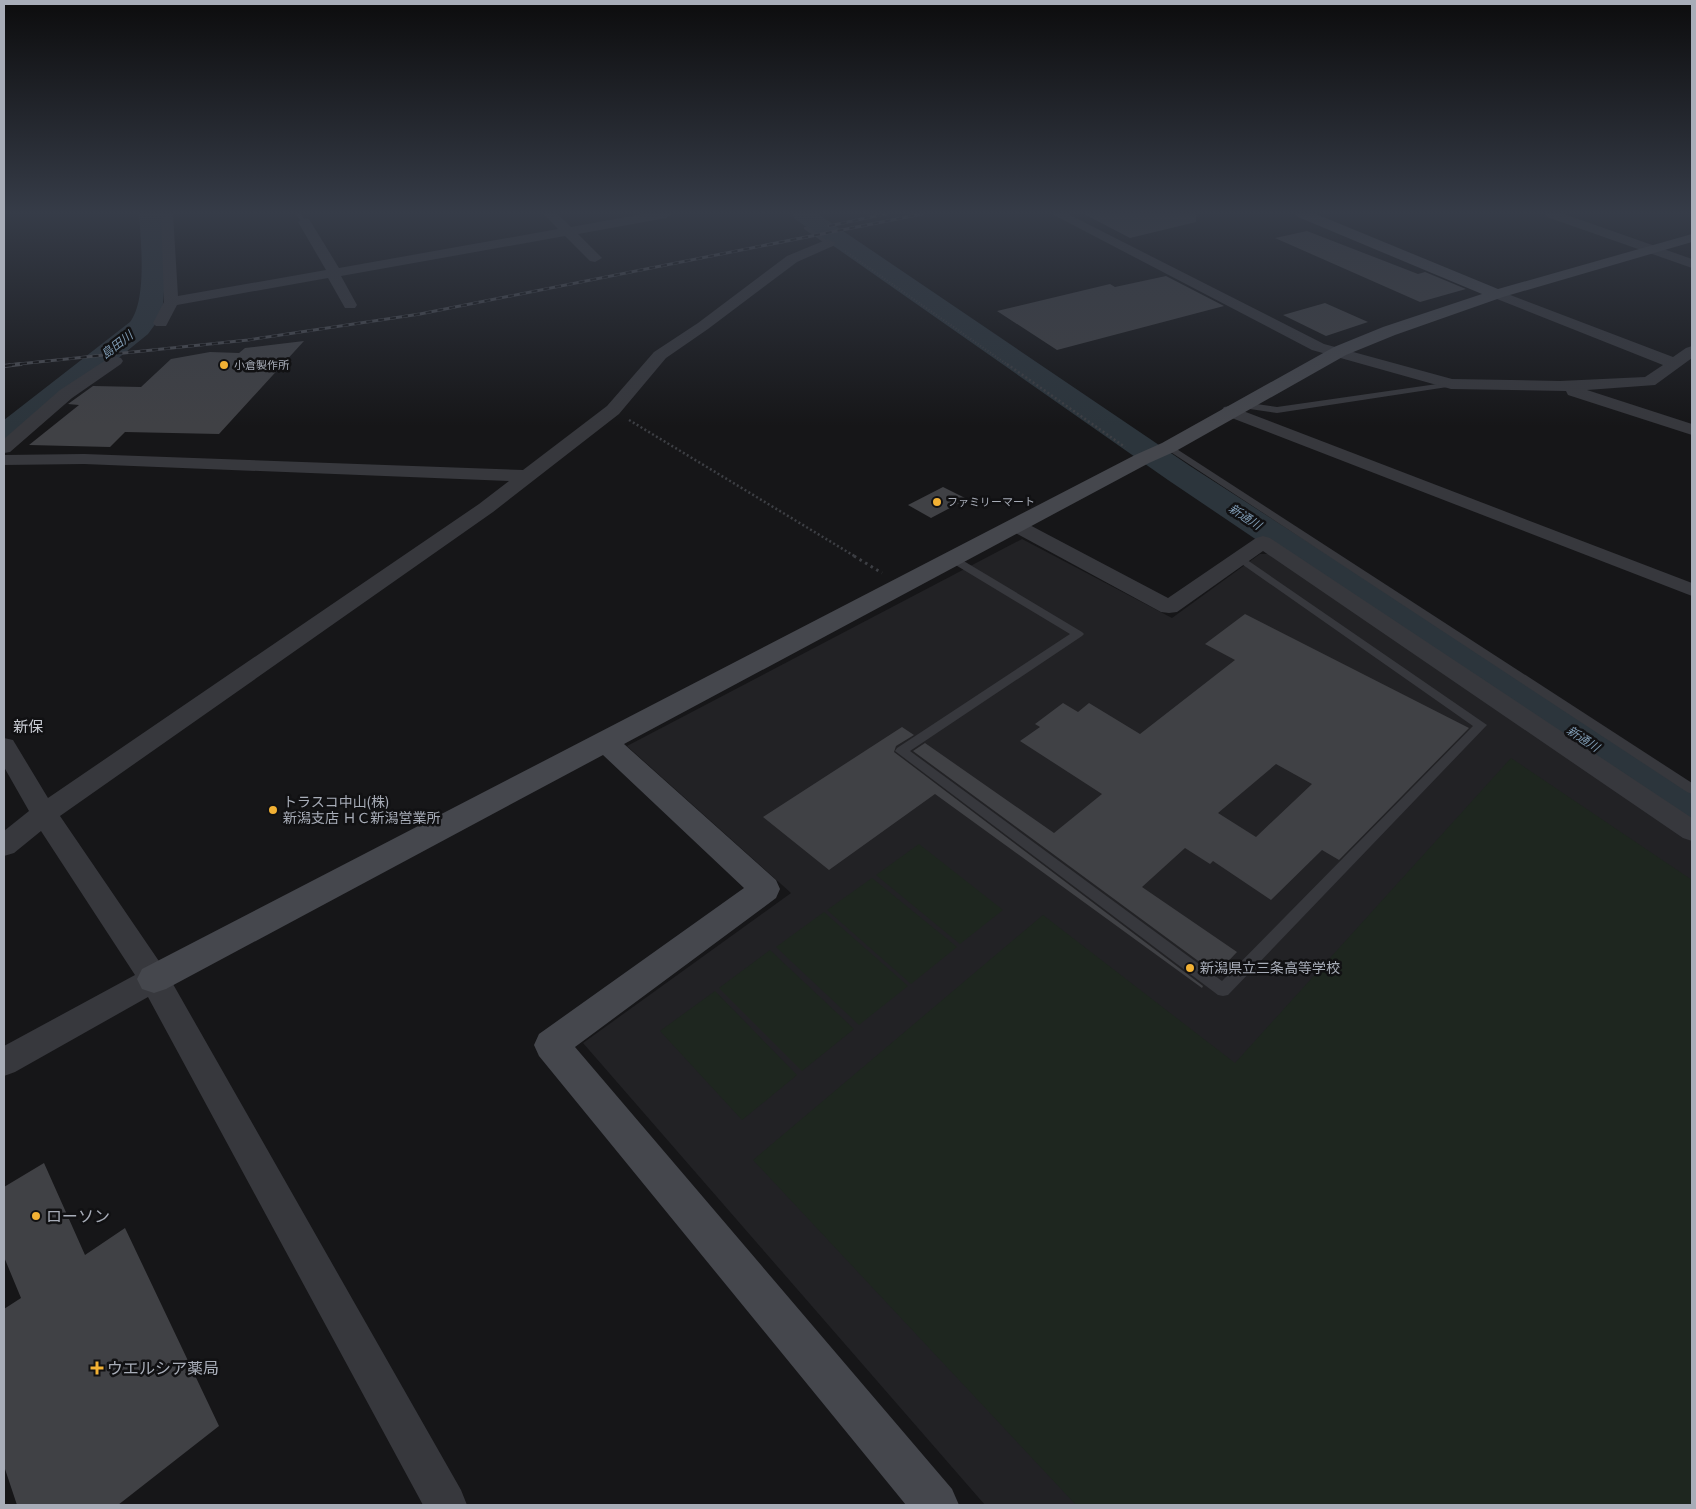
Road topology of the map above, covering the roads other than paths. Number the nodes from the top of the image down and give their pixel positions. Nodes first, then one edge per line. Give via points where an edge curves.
1 (171, 284) edge
2 (273, 284) edge
3 (339, 284) edge
4 (758, 284) edge
5 (1197, 284) edge
6 (1474, 284) edge
7 (1531, 284) edge
8 (1497, 294) junction
9 (171, 302) junction
10 (350, 305) dead end
11 (161, 322) dead end
12 (1340, 351) junction
13 (1692, 351) edge
14 (115, 361) dead end
15 (1675, 364) junction
16 (1451, 384) junction
17 (1560, 386) junction
18 (1236, 408) junction
19 (1692, 430) edge
20 (4, 448) edge
21 (1154, 453) junction
22 (4, 460) edge
23 (527, 476) junction
24 (1017, 526) junction
25 (1240, 558) junction
26 (953, 559) junction
27 (1692, 590) edge
28 (605, 742) junction
29 (4, 746) edge
30 (1692, 789) edge
31 (44, 814) junction
32 (1692, 831) edge
33 (4, 846) edge
34 (154, 979) junction
35 (4, 1062) edge
36 (446, 1505) edge
37 (936, 1505) edge

1 - 9 street
2 - 9 street
3 - 10 street
4 - 23 street via 660,356 613,410
5 - 12 street via 1318,346
6 - 8 street
7 - 8 street
8 - 12 street
8 - 15 street
9 - 11 street
12 - 16 street
12 - 18 street
13 - 15 street
14 - 20 street via 66,394
15 - 17 street via 1649,382
16 - 17 street
16 - 18 lane via 1277,410
17 - 19 street
18 - 21 street
18 - 27 street
21 - 24 street
21 - 30 lane
22 - 23 street via 84,459
23 - 31 street via 486,508
24 - 25 street via 1169,607
24 - 26 street
25 - 26 lane via 1481,725 1223,990 901,751 1078,634
25 - 32 street via 1263,542
26 - 28 street
28 - 34 street
28 - 37 street via 765,889 551,1045
29 - 31 street
31 - 33 street
31 - 34 street
34 - 35 street
34 - 36 street

